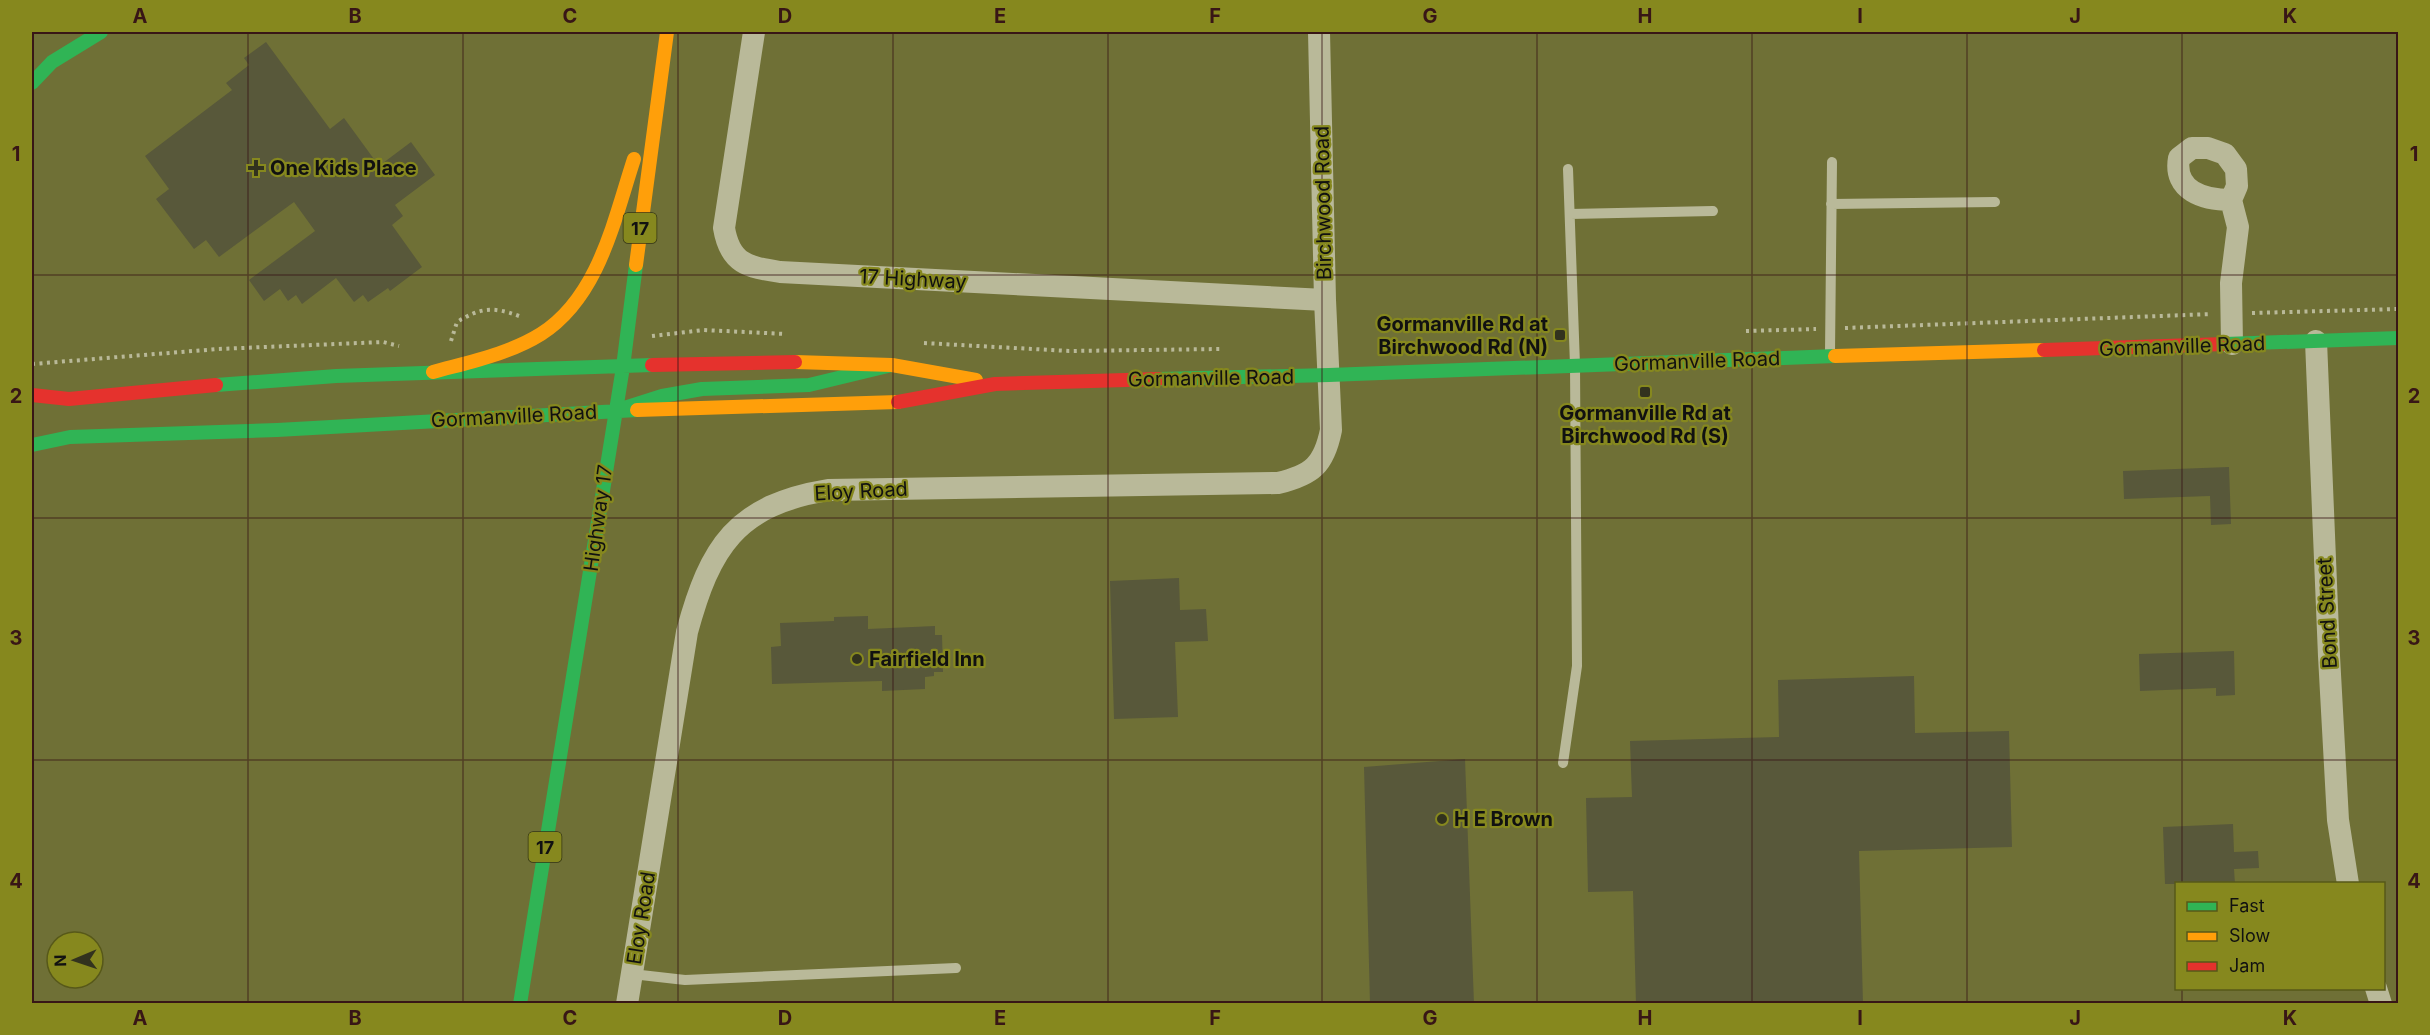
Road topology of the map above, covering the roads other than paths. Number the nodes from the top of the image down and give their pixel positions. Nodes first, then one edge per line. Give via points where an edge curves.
1 (101, 32) edge
2 (667, 32) edge
3 (754, 32) edge
4 (1319, 32) edge
5 (32, 83) edge
6 (658, 90) junction
7 (1832, 162) dead end
8 (1568, 169) dead end
9 (2231, 200) dead end
10 (1995, 202) dead end
11 (1832, 204) junction
12 (1713, 211) dead end
13 (1570, 214) junction
14 (1325, 300) junction
15 (2398, 338) edge
16 (2316, 341) junction
17 (2232, 344) junction
18 (1830, 357) junction
19 (892, 365) junction
20 (1575, 365) junction
21 (623, 367) junction
22 (433, 372) junction
23 (1329, 375) junction
24 (995, 384) junction
25 (32, 395) edge
26 (615, 411) junction
27 (33, 447) edge
28 (1563, 763) dead end
29 (2348, 882) edge
30 (956, 968) dead end
31 (632, 974) junction
32 (520, 1004) edge
33 (627, 1004) edge

1 - 5 main road via 52,62
2 - 6 main road, Highway 17 / 17
3 - 14 street, 17 Highway via 724,228 726,242 742,263 780,272
4 - 14 street, Birchwood Road
6 - 21 main road, Highway 17 / 17
6 - 22 main road via 590,283 568,311 551,327 507,350
7 - 11 lane
8 - 13 lane
9 - 17 street via 2238,226 2230,314
10 - 11 lane
11 - 18 lane
12 - 13 lane
13 - 20 lane
14 - 23 street, Birchwood Road
15 - 16 main road, Gormanville Road
16 - 17 main road, Gormanville Road
16 - 29 street, Bond Street via 2338,820
17 - 18 main road, Gormanville Road
18 - 20 main road, Gormanville Road
19 - 21 main road, Gormanville Road via 715,362
19 - 24 main road, Gormanville Road
19 - 26 main road via 809,385 702,389 662,396
20 - 23 main road, Gormanville Road
20 - 28 lane via 1577,666
21 - 22 main road, Gormanville Road
21 - 26 main road, Highway 17 / 17
22 - 25 main road, Gormanville Road via 257,381 69,399
23 - 24 main road, Gormanville Road
23 - 31 street, Eloy Road via 1331,430 1327,450 1317,466 1300,478 1278,483 828,490 774,503 752,516 718,552 705,575 687,632
24 - 26 main road, Gormanville Road via 890,404
26 - 27 main road, Gormanville Road via 70,437
26 - 32 main road, Highway 17 / 17
30 - 31 lane via 685,980
31 - 33 street, Eloy Road

